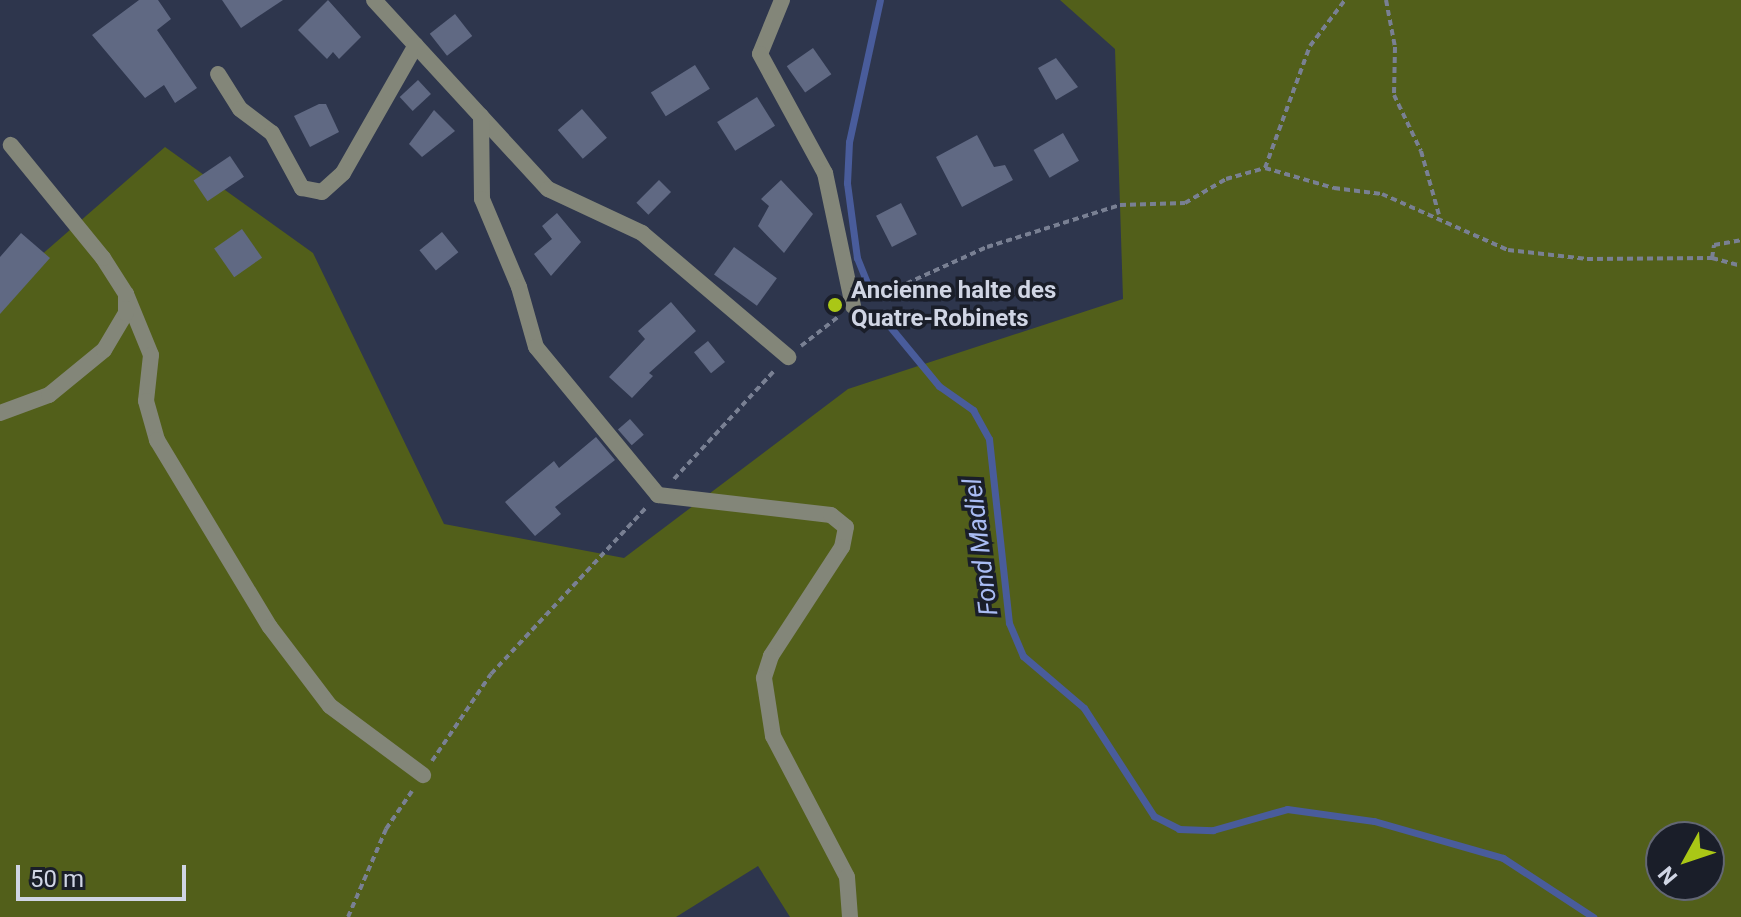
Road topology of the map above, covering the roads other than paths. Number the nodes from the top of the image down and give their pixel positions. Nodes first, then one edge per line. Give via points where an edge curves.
1 (374, 0) edge
2 (782, 0) edge
3 (416, 45) junction
4 (218, 74) dead end
5 (481, 116) junction
6 (11, 145) dead end
7 (126, 294) junction
8 (853, 306) dead end
9 (788, 357) dead end
10 (0, 413) edge
11 (423, 775) dead end
12 (850, 917) edge

1 - 3 street
2 - 8 street via 760,54 825,173
3 - 4 street via 343,173 322,192 302,188 272,133 240,109
3 - 5 street
5 - 9 street via 548,189 642,233
5 - 12 street via 482,199 519,287 536,347 658,495 831,515 846,527 842,547 771,656 764,678 773,736 847,877
6 - 7 street
7 - 10 street via 121,329 104,350 31,406
7 - 11 street via 151,355 146,401 157,440 270,627 330,706

